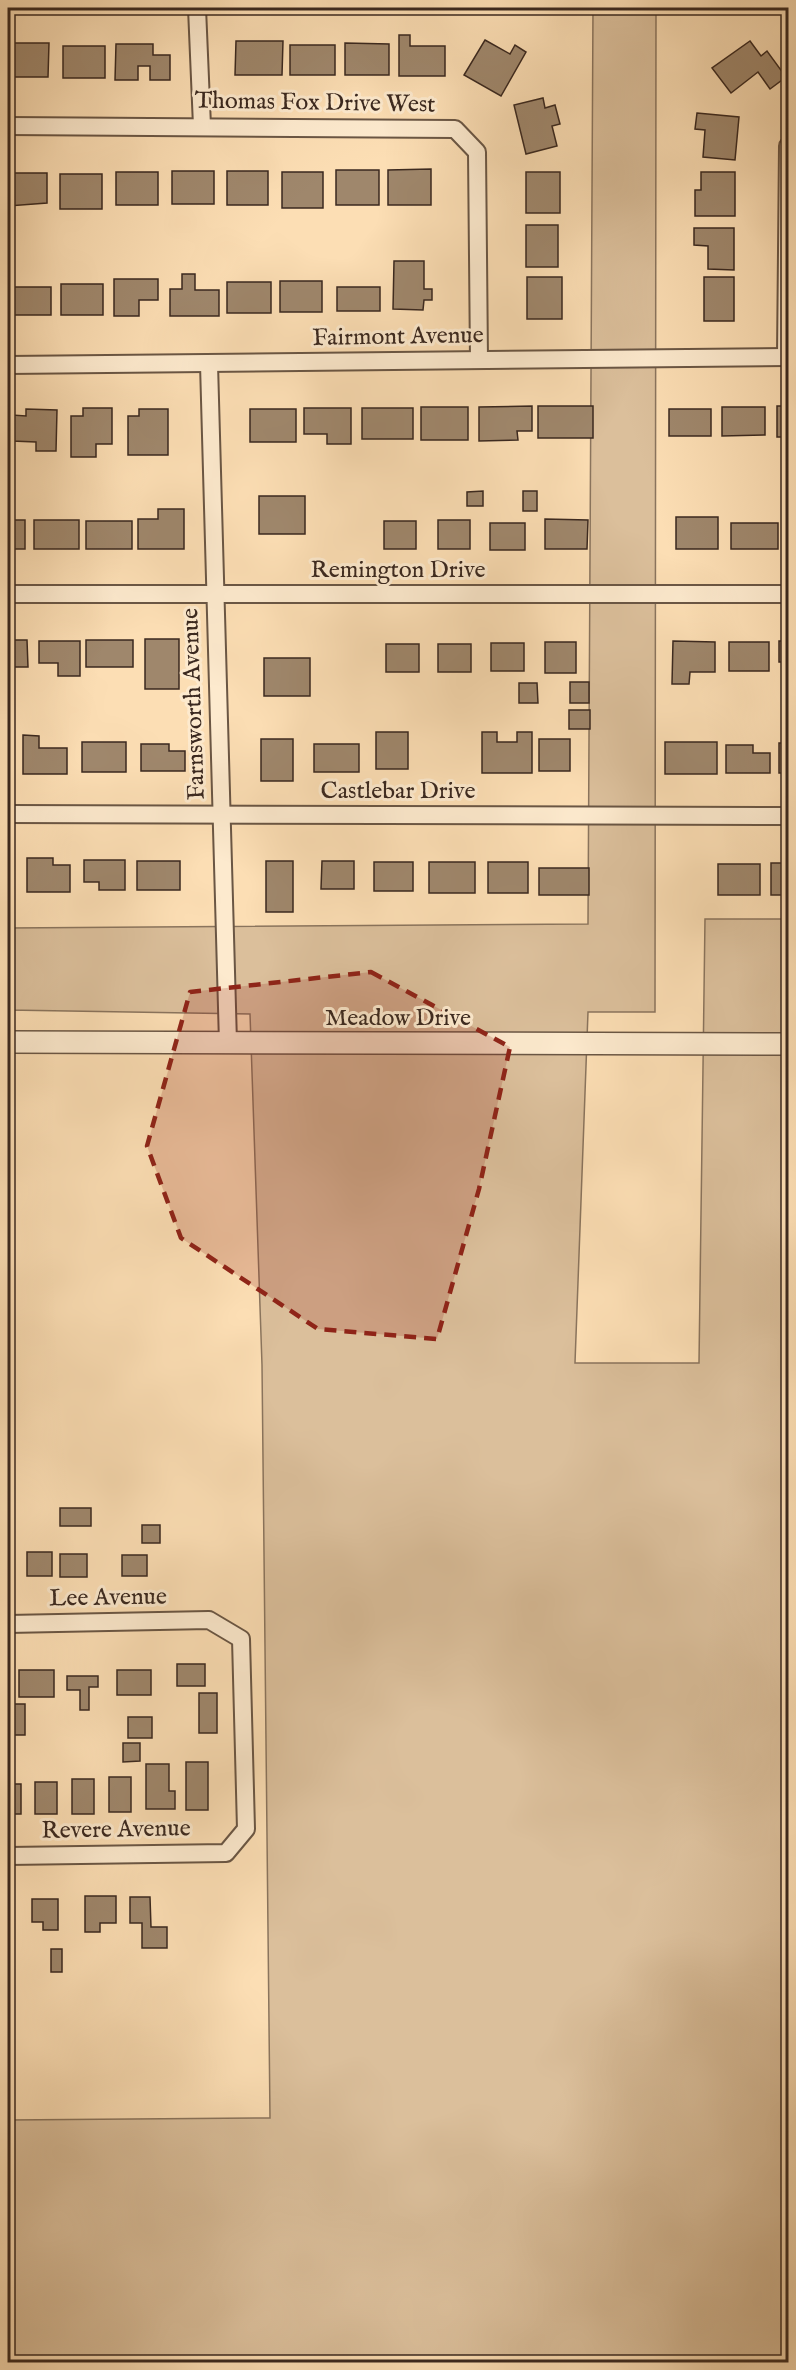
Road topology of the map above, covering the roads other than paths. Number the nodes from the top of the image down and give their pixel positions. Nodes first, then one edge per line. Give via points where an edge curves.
1 (197, 8) edge
2 (8, 126) edge
3 (202, 126) junction
4 (789, 146) edge
5 (787, 357) edge
6 (479, 360) junction
7 (8, 364) edge
8 (209, 364) junction
9 (8, 594) edge
10 (215, 594) junction
11 (789, 594) edge
12 (8, 814) edge
13 (221, 814) junction
14 (789, 816) edge
15 (8, 1042) edge
16 (228, 1043) junction
17 (789, 1044) edge
18 (8, 1624) edge
19 (226, 1853) joint
20 (8, 1856) edge

1 - 3 street
2 - 3 street, Thomas Fox Drive West
3 - 6 street, Thomas Fox Drive West via 455,129 477,152
4 - 5 street
5 - 6 street, Fairmont Avenue
6 - 8 street, Fairmont Avenue
7 - 8 street, Fairmont Avenue
8 - 10 street, Farnsworth Avenue
9 - 10 street, Remington Drive
10 - 11 street, Remington Drive
10 - 13 street, Farnsworth Avenue
12 - 13 street, Castlebar Drive
13 - 14 street, Castlebar Drive
13 - 16 street, Farnsworth Avenue
15 - 16 street, Meadow Drive
16 - 17 street, Meadow Drive
18 - 19 street, Lee Avenue via 209,1620 241,1639 246,1829
19 - 20 street, Revere Avenue

